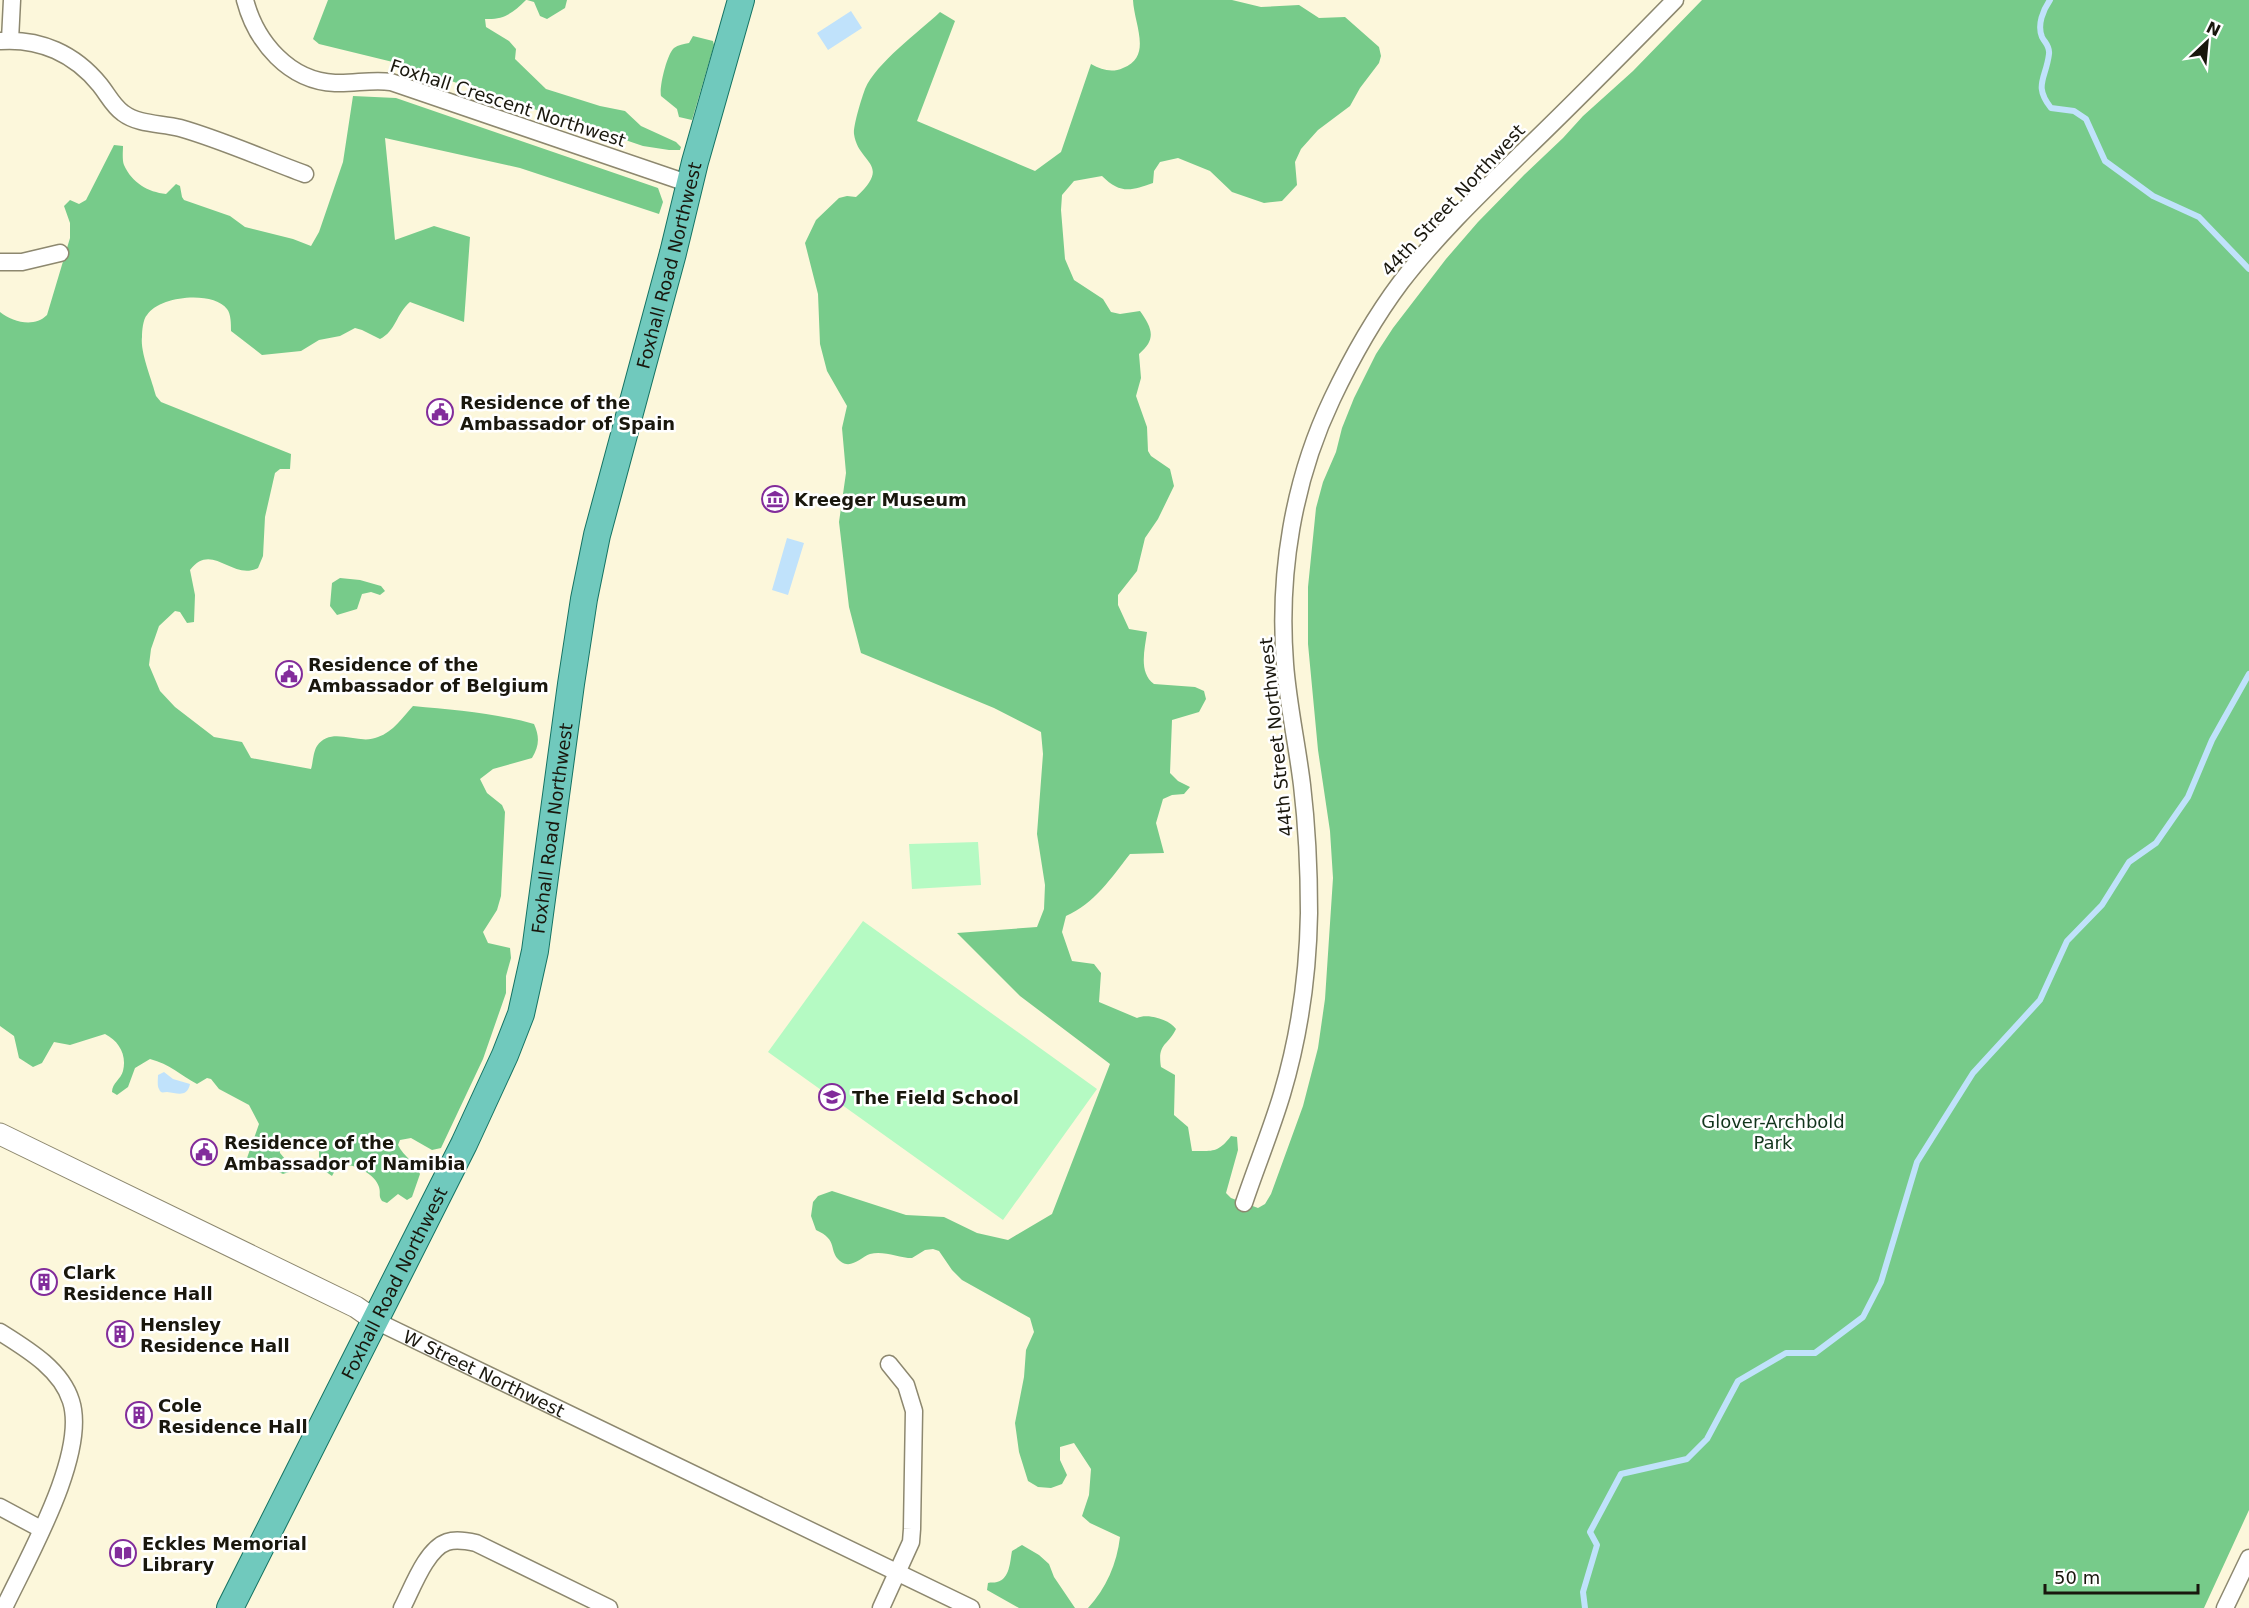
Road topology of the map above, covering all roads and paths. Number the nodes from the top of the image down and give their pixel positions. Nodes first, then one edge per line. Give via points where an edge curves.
1 (12, 0) edge
2 (245, 0) edge
3 (741, 0) edge
4 (1666, 3) edge
5 (5, 40) edge
6 (305, 174) dead end
7 (690, 184) junction
8 (60, 254) dead end
9 (0, 262) edge
10 (0, 1134) edge
11 (1244, 1203) dead end
12 (376, 1321) junction
13 (0, 1332) edge
14 (889, 1364) dead end
15 (0, 1507) edge
16 (41, 1529) junction
17 (2249, 1558) edge
18 (898, 1572) junction
19 (573, 1600) edge
20 (4, 1608) edge
21 (230, 1608) edge
22 (402, 1608) edge
23 (609, 1608) edge
24 (881, 1608) edge
25 (971, 1608) edge
26 (2225, 1608) edge

1 - 5 street
2 - 7 street, Foxhall Crescent Northwest via 267,47 283,63 312,79 334,83 391,82
3 - 7 main road, Foxhall Road Northwest
4 - 11 street, 44th Street Northwest via 1412,268 1361,344 1317,434 1292,520 1284,609 1286,671 1307,842 1306,963 1283,1091
5 - 6 street via 46,46 70,58 91,74 122,113 136,120 196,133
7 - 12 main road, Foxhall Road Northwest via 591,567 535,951 521,1014 464,1144
8 - 9 street
10 - 12 street, W Street Northwest via 357,1307
12 - 18 street, W Street Northwest
12 - 21 main road, Foxhall Road Northwest
13 - 16 street via 51,1370 71,1401 74,1435 70,1457
14 - 18 street via 909,1391 915,1418 911,1542
15 - 16 street
16 - 20 street
17 - 26 street
18 - 24 street
18 - 25 street, W Street Northwest
19 - 22 street via 476,1543 456,1540 446,1542 428,1557
19 - 23 street

